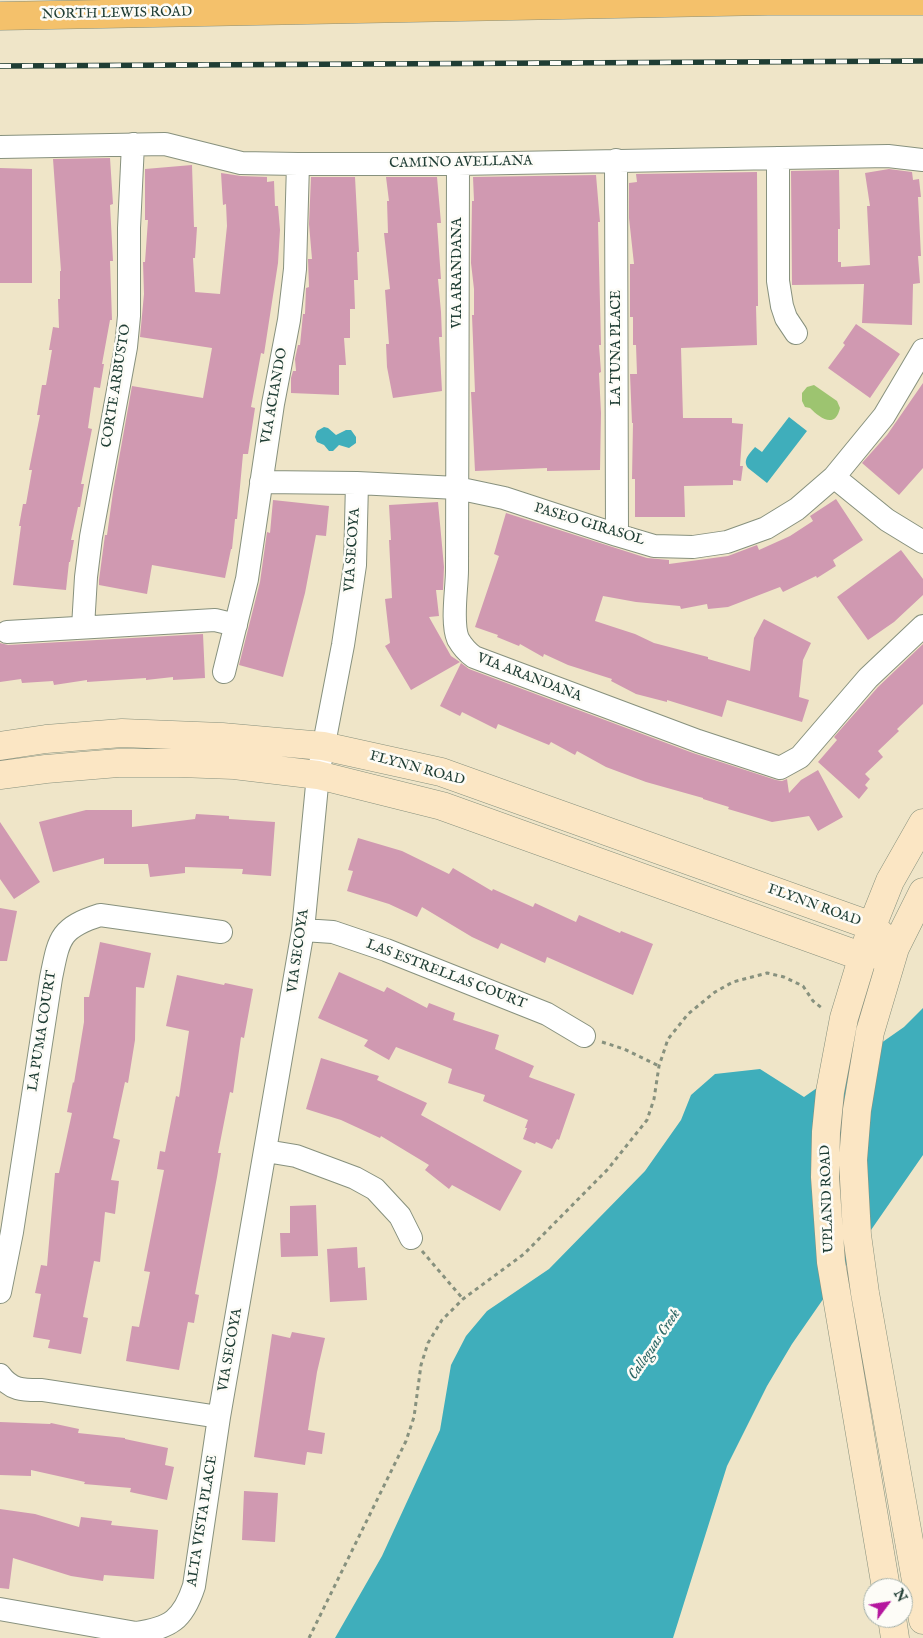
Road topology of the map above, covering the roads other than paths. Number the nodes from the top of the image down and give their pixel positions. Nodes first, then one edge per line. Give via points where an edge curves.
1 (914, 1) edge
2 (0, 16) edge
3 (133, 144) junction
4 (0, 147) edge
5 (778, 158) junction
6 (616, 160) junction
7 (923, 160) edge
8 (298, 164) junction
9 (458, 164) junction
10 (796, 333) dead end
11 (923, 352) edge
12 (834, 477) junction
13 (261, 482) junction
14 (357, 483) junction
15 (457, 488) junction
16 (617, 535) junction
17 (923, 542) edge
18 (236, 626) junction
19 (923, 626) edge
20 (83, 627) junction
21 (7, 632) dead end
22 (224, 672) dead end
23 (0, 746) edge
24 (323, 746) junction
25 (0, 775) edge
26 (318, 775) junction
27 (923, 823) edge
28 (923, 892) edge
29 (872, 926) junction
30 (303, 930) junction
31 (221, 932) dead end
32 (895, 948) junction
33 (864, 957) junction
34 (584, 1036) road end
35 (266, 1150) junction
36 (411, 1238) road end
37 (0, 1292) edge
38 (0, 1375) edge
39 (219, 1417) junction
40 (884, 1578) edge
41 (0, 1609) edge
42 (923, 1620) edge

1 - 2 main road, NORTH LEWIS ROAD
3 - 4 street, CAMINO AVELLANA
3 - 8 street, CAMINO AVELLANA via 165,144 241,163
3 - 20 street, CORTE ARBUSTO via 129,316 91,537
5 - 6 street, CAMINO AVELLANA
5 - 7 street, CAMINO AVELLANA via 888,156
5 - 10 street via 778,281 786,318
6 - 9 street, CAMINO AVELLANA
6 - 16 street, LA TUNA PLACE
8 - 9 street, CAMINO AVELLANA
8 - 13 street, VIA ACIANDO via 295,269
9 - 15 street, VIA ARANDANA
11 - 12 street, PASEO GIRASOL via 884,416
12 - 16 street, PASEO GIRASOL via 797,509 766,528 727,542 654,546
12 - 17 street via 887,520
13 - 14 street, PASEO GIRASOL
13 - 18 street, VIA ACIANDO via 247,579
14 - 15 street, PASEO GIRASOL
14 - 24 street, VIA SECOYA via 355,565
15 - 16 street, PASEO GIRASOL via 504,498
15 - 19 street, VIA ARANDANA via 455,626 464,649 474,657 612,710 772,766 780,768 800,757 868,678
18 - 20 street via 215,620
18 - 22 street, VIA ACIANDO
20 - 21 street
23 - 24 main road, FLYNN ROAD via 122,733
24 - 26 street, VIA SECOYA
24 - 29 main road, FLYNN ROAD via 441,772
25 - 26 main road, FLYNN ROAD via 118,763 234,765
26 - 30 street, VIA SECOYA
26 - 33 main road, FLYNN ROAD via 442,806
27 - 29 main road, UPLAND ROAD via 890,881
28 - 32 main road, UPLAND ROAD
29 - 32 main road, FLYNN ROAD
29 - 33 main road, UPLAND ROAD
30 - 34 street, LAS ESTRELLAS COURT via 333,932 386,950 547,1014
30 - 35 street, VIA SECOYA
31 - 37 street, LA PUMA COURT via 100,915 81,921 67,931 58,945
32 - 33 main road
32 - 42 main road, UPLAND ROAD via 870,1032 857,1110 853,1160 865,1293
33 - 40 main road, UPLAND ROAD via 837,1050 829,1102 825,1177 831,1262
35 - 36 street via 296,1156 375,1189 400,1216
35 - 39 street, VIA SECOYA
38 - 39 street via 20,1390 42,1390
39 - 41 street, ALTA VISTA PLACE via 194,1586 182,1612 171,1623 158,1630 136,1633

